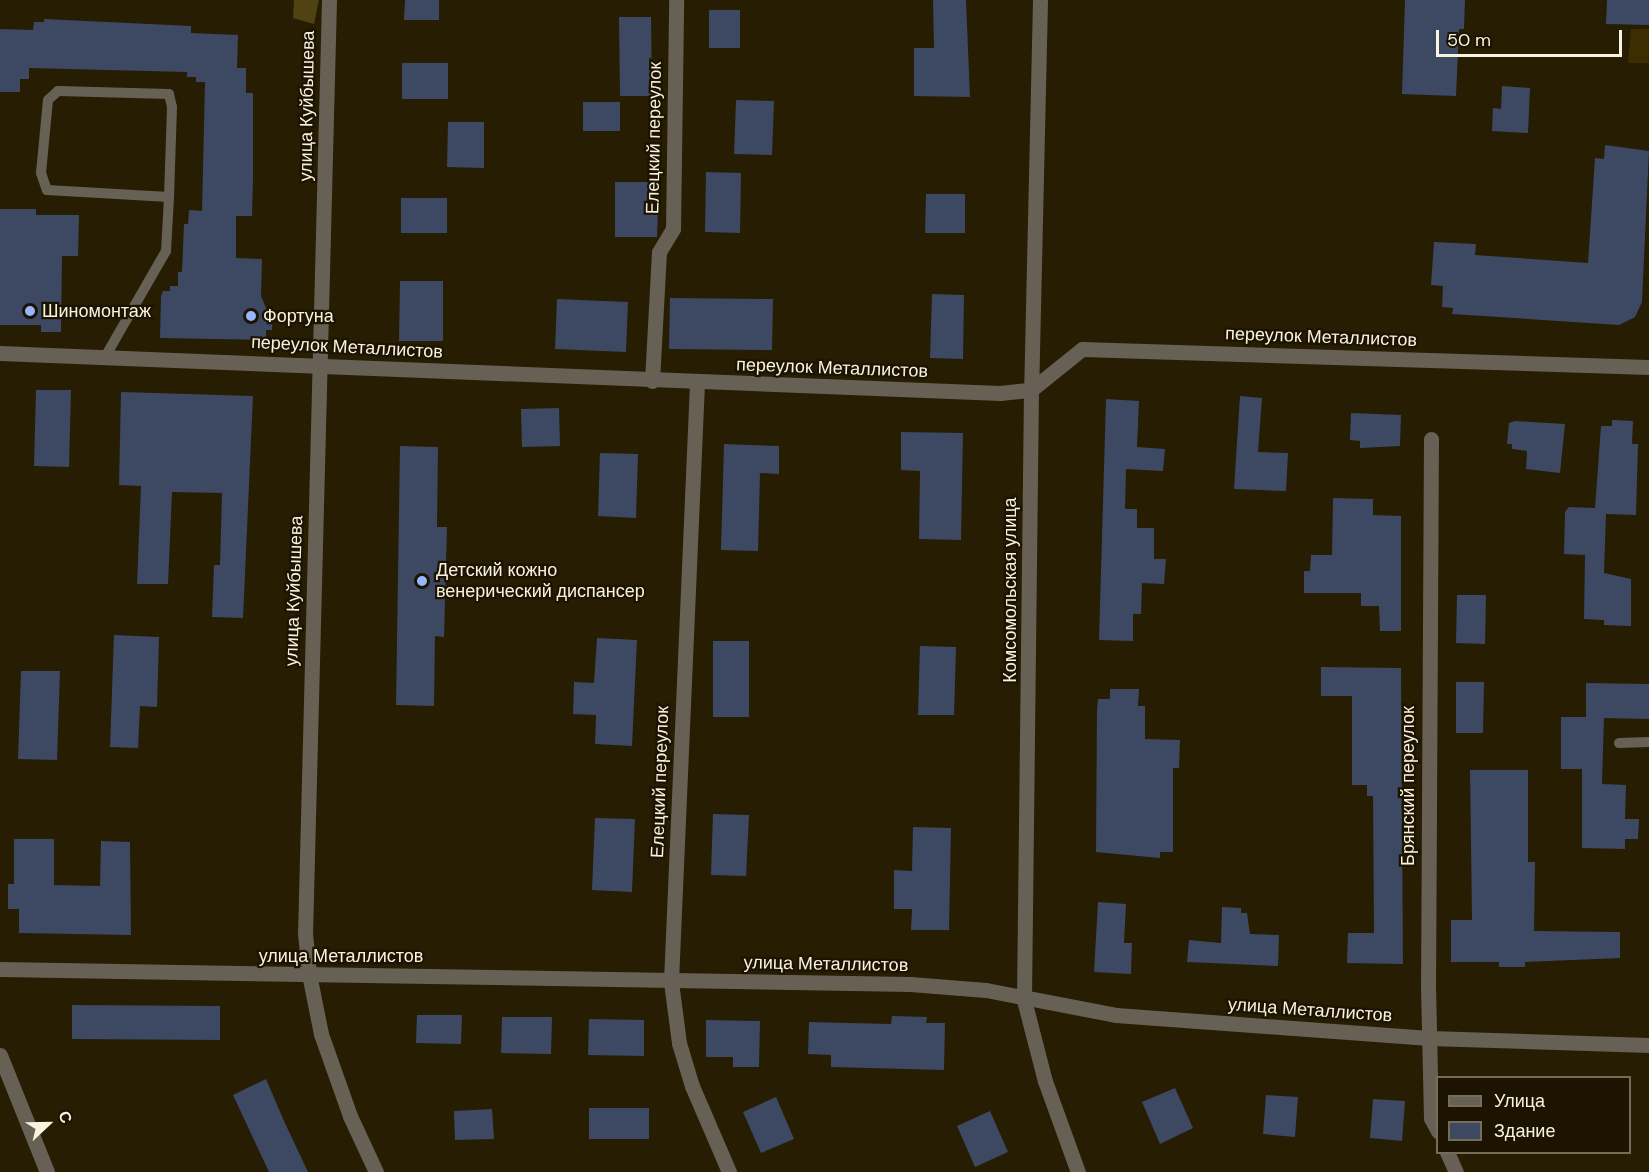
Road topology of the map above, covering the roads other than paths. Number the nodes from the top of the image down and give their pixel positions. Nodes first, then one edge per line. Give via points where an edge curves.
1 (329, 0) edge
2 (675, 0) edge
3 (1040, 0) edge
4 (169, 197) junction
5 (0, 353) edge
6 (105, 357) junction
7 (321, 365) junction
8 (1649, 368) edge
9 (652, 381) junction
10 (697, 383) junction
11 (1031, 390) junction
12 (1431, 439) dead end
13 (1619, 742) dead end
14 (1649, 742) edge
15 (0, 969) edge
16 (309, 974) junction
17 (671, 982) junction
18 (1024, 1000) junction
19 (1429, 1038) junction
20 (1649, 1045) edge
21 (0, 1055) edge
22 (1436, 1129) edge
23 (1448, 1154) edge
24 (47, 1172) edge
25 (376, 1172) edge
26 (729, 1172) edge
27 (1078, 1172) edge
28 (1456, 1172) edge

1 - 7 street, улица Куйбышева
2 - 9 street, Елецкий переулок via 673,229 659,252
3 - 11 street, Комсомольская улица
4 - 4 lane via 47,190 41,173 48,100 58,91 169,94
4 - 6 lane via 166,250
5 - 6 street, переулок Металлистов
6 - 7 street, переулок Металлистов
7 - 9 street, переулок Металлистов
7 - 16 street, улица Куйбышева via 311,624 305,933
8 - 11 street, переулок Металлистов via 1082,349
9 - 10 street, переулок Металлистов
10 - 11 street, переулок Металлистов via 1000,393
10 - 17 street, Елецкий переулок
11 - 18 street, Комсомольская улица
12 - 19 street, Брянский переулок
13 - 14 lane
15 - 16 street, улица Металлистов
16 - 17 street, улица Металлистов
16 - 25 street, улица Куйбышева via 321,1034 350,1116
17 - 18 street, улица Металлистов via 910,984 986,990
17 - 26 street, Елецкий переулок via 680,1043 692,1086
18 - 19 street, улица Металлистов via 1116,1016
18 - 27 street, Комсомольская улица via 1045,1081
19 - 20 street, улица Металлистов
19 - 22 street, Брянский переулок via 1431,1118
21 - 24 street
23 - 28 street

